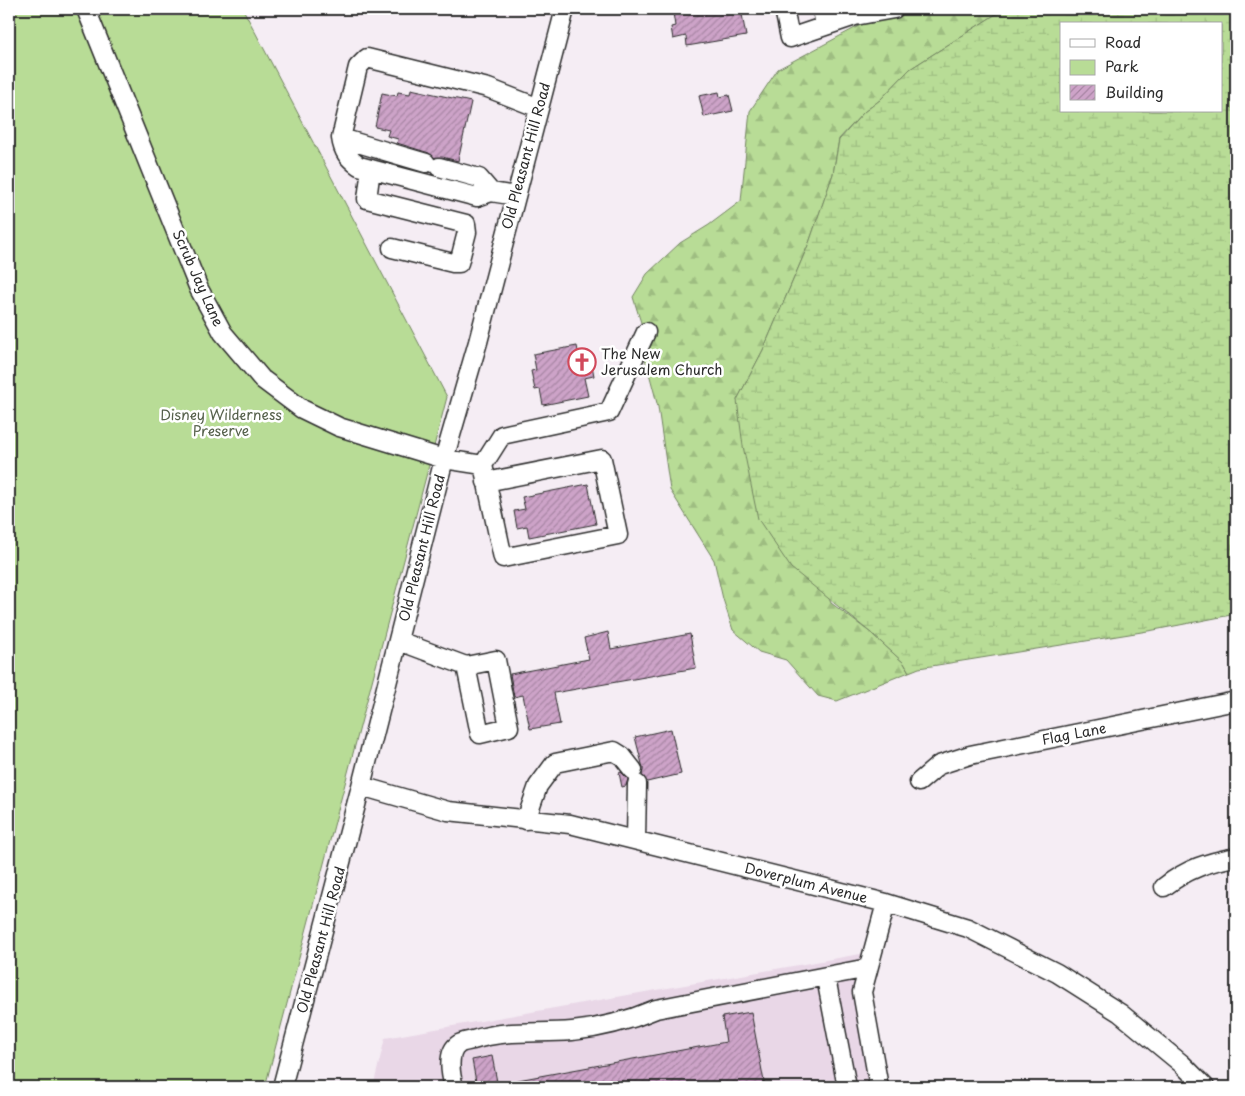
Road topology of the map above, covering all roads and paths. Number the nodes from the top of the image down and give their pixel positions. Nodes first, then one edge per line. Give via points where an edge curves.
1 (86, 9) edge
2 (565, 9) edge
3 (784, 9) edge
4 (891, 9) edge
5 (854, 12) edge
6 (824, 17) edge
7 (539, 108) junction
8 (341, 138) junction
9 (370, 169) junction
10 (490, 192) junction
11 (516, 196) junction
12 (392, 248) dead end
13 (646, 332) dead end
14 (444, 459) junction
15 (483, 465) junction
16 (486, 482) junction
17 (399, 641) junction
18 (466, 666) dead end
19 (1236, 701) edge
20 (919, 782) dead end
21 (361, 786) junction
22 (526, 820) junction
23 (636, 840) junction
24 (1236, 857) edge
25 (1164, 887) dead end
26 (886, 902) junction
27 (868, 968) junction
28 (826, 978) junction
29 (282, 1087) edge
30 (454, 1087) edge
31 (848, 1087) edge
32 (879, 1087) edge
33 (1205, 1087) edge

1 - 14 street, Scrub Jay Lane via 200,289 223,333 262,379 302,409 338,427
2 - 7 street, Old Pleasant Hill Road
3 - 6 street via 790,38
4 - 5 street
5 - 6 street
7 - 8 street via 488,88 367,58 358,67
7 - 11 street, Old Pleasant Hill Road
8 - 9 street via 348,158
8 - 10 street via 479,178
9 - 10 street via 477,197
9 - 12 street via 367,199 466,224 459,263
10 - 11 street
11 - 14 street, Old Pleasant Hill Road
13 - 15 street via 609,412 502,435
14 - 15 street, Scrub Jay Lane
14 - 17 street, Old Pleasant Hill Road
15 - 16 street
16 - 16 street via 503,558 618,535 602,459
17 - 18 street
17 - 21 street, Old Pleasant Hill Road
19 - 20 street, Flag Lane via 970,755 939,765
21 - 22 street, Doverplum Avenue via 448,811
21 - 29 street, Old Pleasant Hill Road
22 - 23 street, Doverplum Avenue via 570,824
22 - 23 street via 538,786 555,762 614,751 622,756 635,777
23 - 26 street, Doverplum Avenue
24 - 25 street via 1200,865
26 - 27 street
26 - 33 street, Doverplum Avenue via 968,928 1057,974 1120,1013
27 - 28 street
27 - 32 street via 862,992
28 - 30 street via 656,1009 597,1028 504,1032 483,1036 458,1044 452,1052
28 - 31 street

